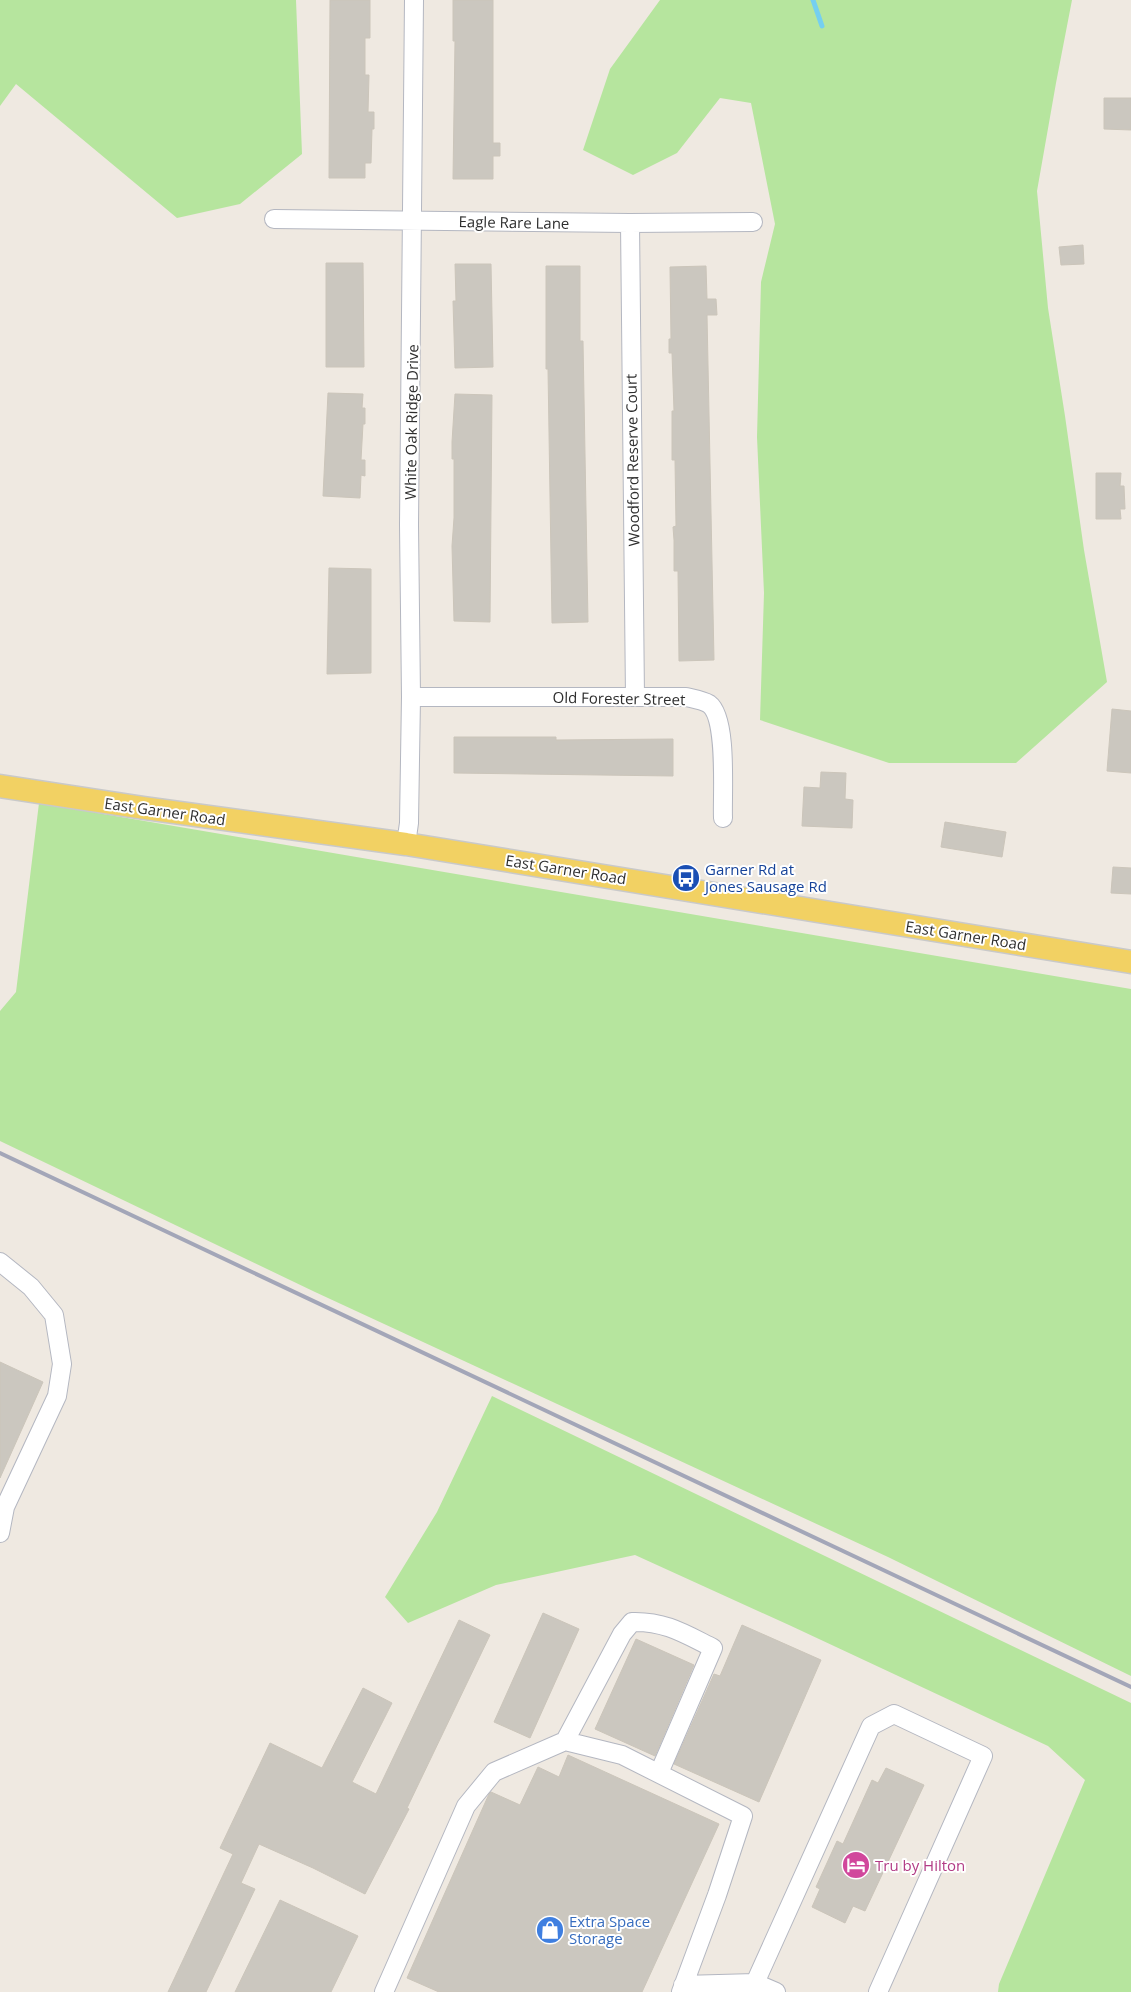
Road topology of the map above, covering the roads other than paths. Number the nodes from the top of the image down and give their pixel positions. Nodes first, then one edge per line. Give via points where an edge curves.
1 (414, 0) edge
2 (274, 219) dead end
3 (413, 221) junction
4 (753, 222) dead end
5 (630, 223) junction
6 (411, 697) junction
7 (635, 697) junction
8 (0, 786) edge
9 (723, 818) dead end
10 (406, 844) junction
11 (1131, 962) edge
12 (0, 1262) edge
13 (0, 1533) edge
14 (565, 1741) junction
15 (659, 1774) junction
16 (755, 1983) junction
17 (682, 1989) edge
18 (384, 1992) edge
19 (776, 1992) edge
20 (878, 1992) edge

1 - 3 street, White Oak Ridge Drive
2 - 3 street, Eagle Rare Lane
3 - 5 street, Eagle Rare Lane
3 - 6 street, White Oak Ridge Drive via 409,525
4 - 5 street, Eagle Rare Lane
5 - 7 street, Woodford Reserve Court
6 - 7 street, Old Forester Street
6 - 10 street, White Oak Ridge Drive
7 - 9 street, Old Forester Street via 686,697 710,705 722,736
8 - 10 main road, East Garner Road
10 - 11 main road, East Garner Road
12 - 13 street via 31,1287 54,1315 62,1364 57,1396 5,1508
14 - 15 street via 622,1755
14 - 15 street via 622,1634 632,1622 669,1627 713,1648
14 - 18 street via 494,1772 466,1806
15 - 17 street via 743,1816
16 - 17 street
16 - 19 street
16 - 20 street via 871,1726 894,1714 983,1756

